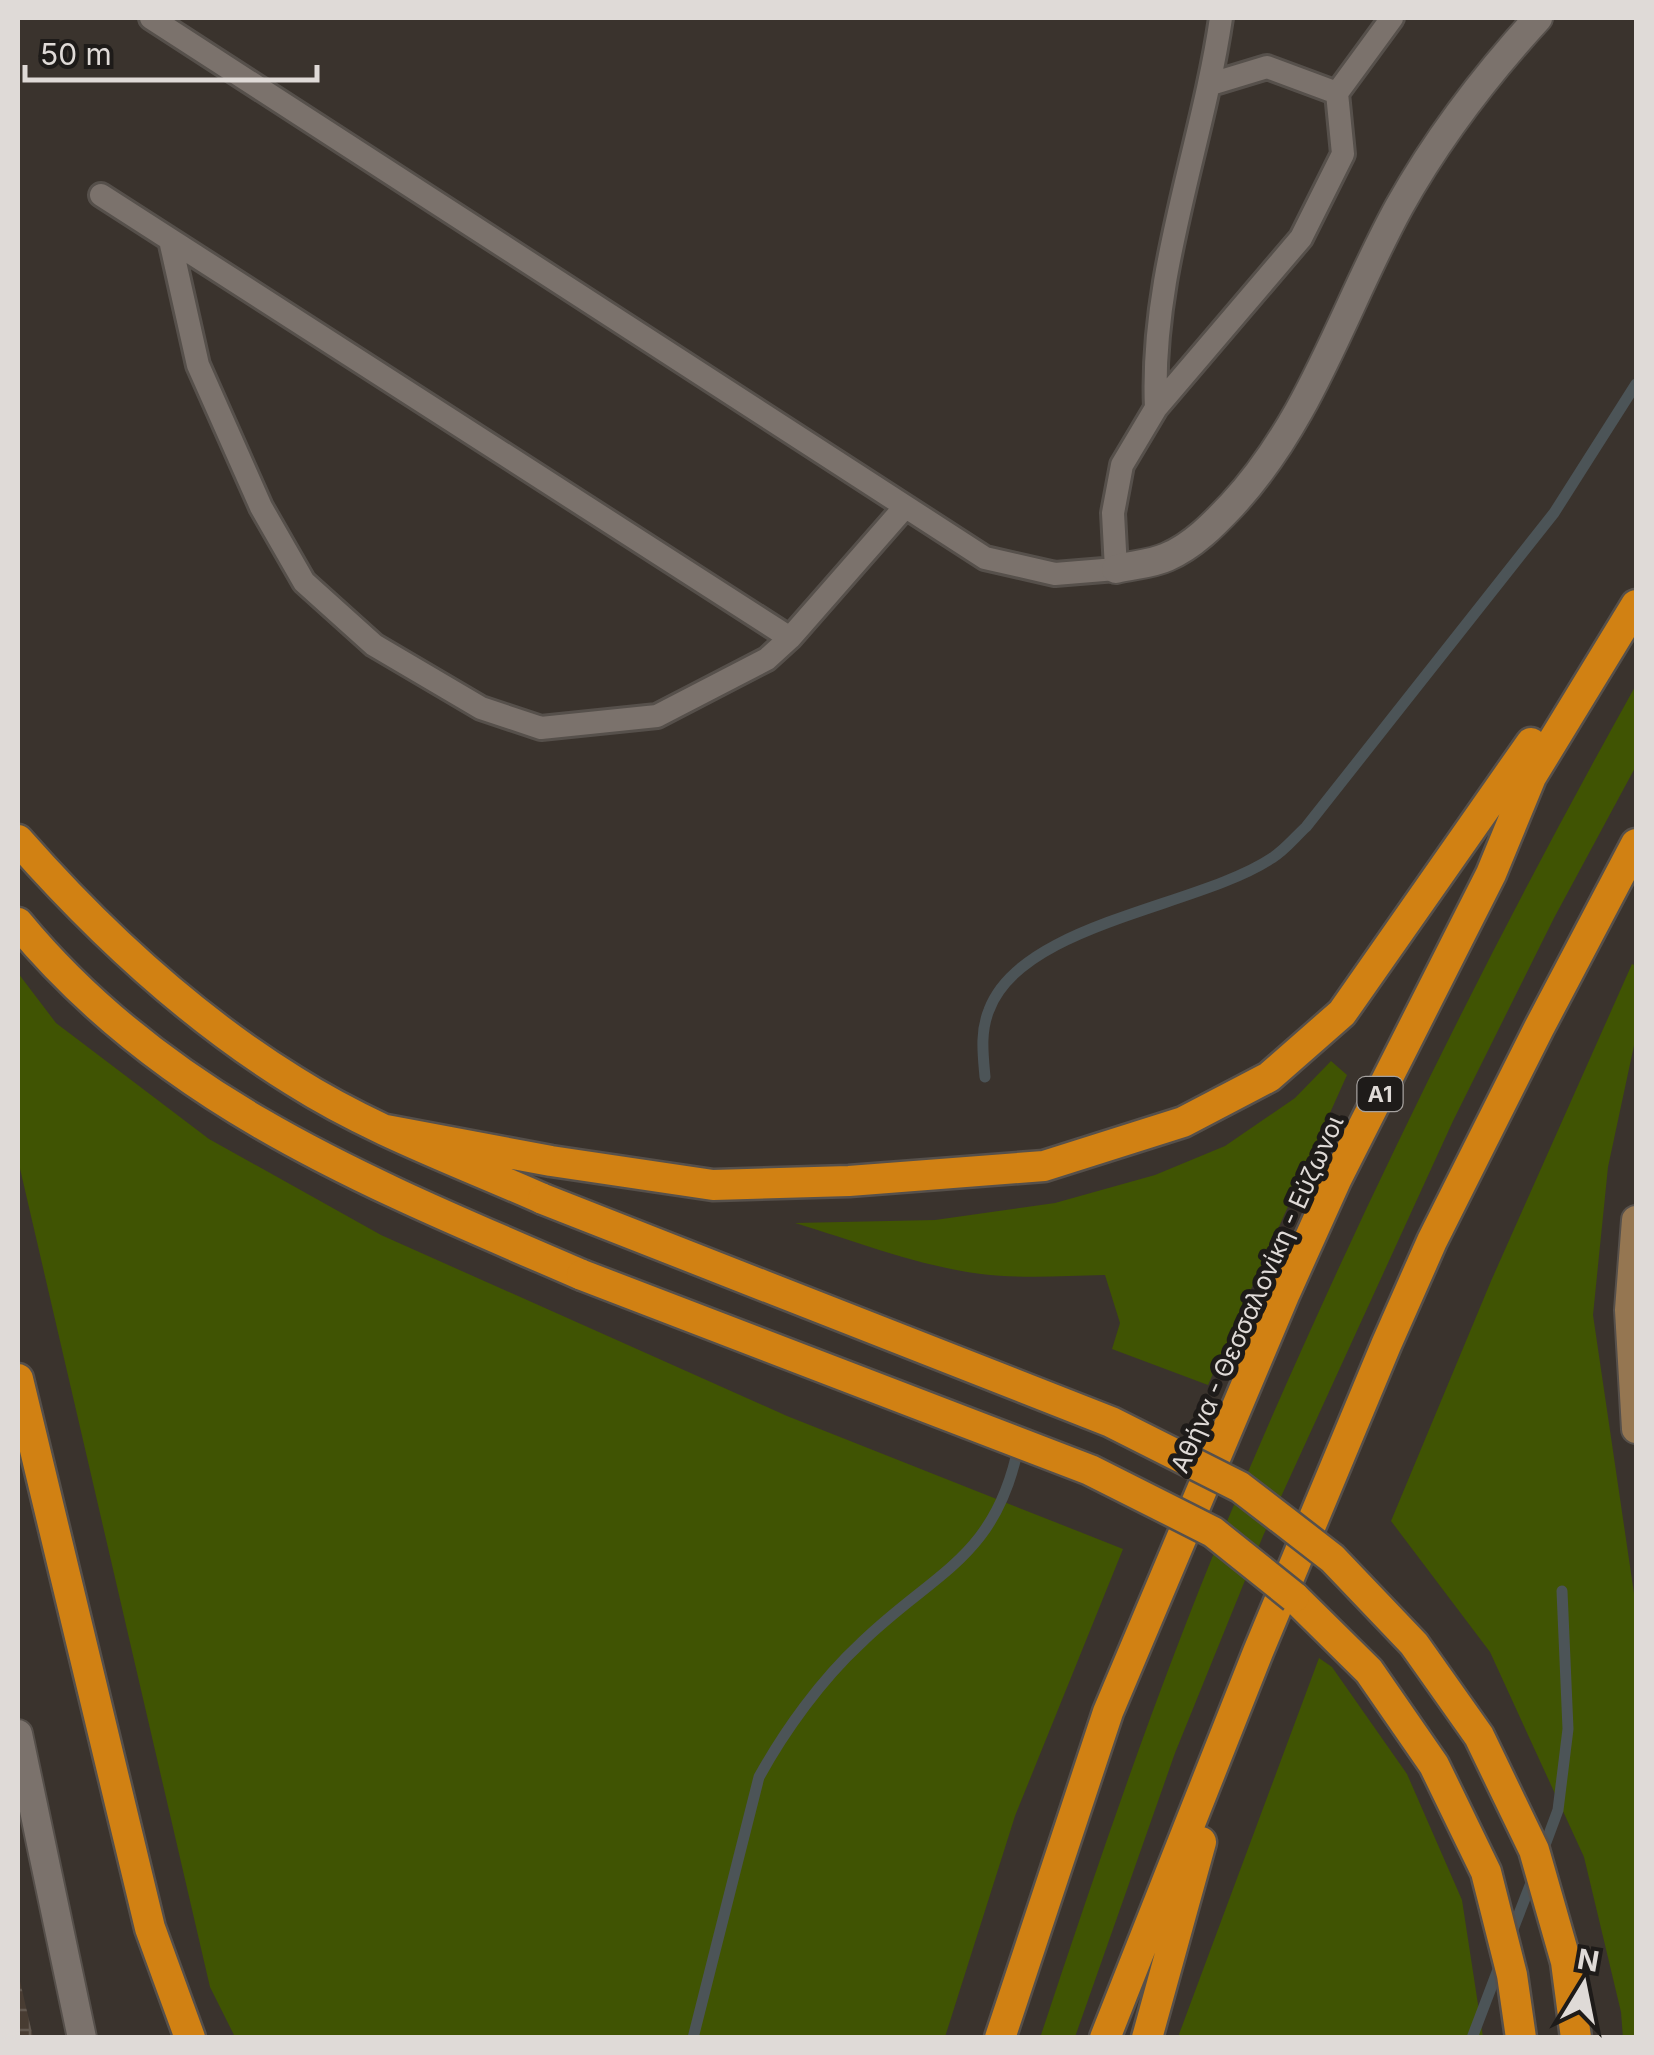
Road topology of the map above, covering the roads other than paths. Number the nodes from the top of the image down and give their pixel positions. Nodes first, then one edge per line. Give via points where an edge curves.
1 (150, 18) edge
2 (1221, 18) edge
3 (1392, 18) edge
4 (1538, 18) edge
5 (1211, 84) junction
6 (1337, 93) junction
7 (101, 195) dead end
8 (170, 240) junction
9 (1156, 408) junction
10 (904, 508) junction
11 (1116, 570) junction
12 (1636, 588) edge
13 (1636, 605) edge
14 (790, 638) junction
15 (18, 840) edge
16 (1636, 844) edge
17 (18, 923) edge
18 (386, 1130) junction
19 (1636, 1220) edge
20 (18, 1379) edge
21 (1636, 1429) edge
22 (1258, 1652) junction
23 (18, 1734) edge
24 (82, 2038) edge
25 (190, 2038) edge
26 (1000, 2038) edge
27 (1105, 2038) edge
28 (1147, 2038) edge
29 (1521, 2038) edge
30 (1576, 2038) edge

1 - 10 lane
2 - 5 lane
3 - 6 lane
4 - 11 street via 1436,142 1318,380 1258,476 1209,530 1168,557
5 - 6 lane via 1267,67
5 - 9 lane via 1166,265 1154,363
6 - 9 lane via 1343,154 1300,238
7 - 8 lane
8 - 14 lane
8 - 14 lane via 198,366 262,507 304,582 374,644 481,708 541,728 657,716 767,658
9 - 11 lane via 1122,466 1113,513
10 - 11 lane via 985,558 1056,574
10 - 14 lane
12 - 18 highway via 1342,1013 1270,1077 1184,1122 1044,1166 713,1185
13 - 26 highway, Αθήνα - Θεσσαλονίκη - Εύζωνοι / Α1 via 1531,778 1491,874 1285,1293 1108,1712
15 - 18 highway via 124,952 223,1034
16 - 22 highway via 1432,1241
17 - 29 highway, bridge via 86,995 201,1089 361,1179 582,1275 1090,1470 1213,1532 1294,1597 1370,1672 1434,1765 1486,1872
18 - 30 highway, bridge via 543,1199 1112,1422 1240,1487 1332,1558 1414,1644 1479,1736 1534,1850 1566,1962
19 - 21 main road via 1629,1310
20 - 25 highway via 150,1928
22 - 27 highway
22 - 28 highway
23 - 24 street

